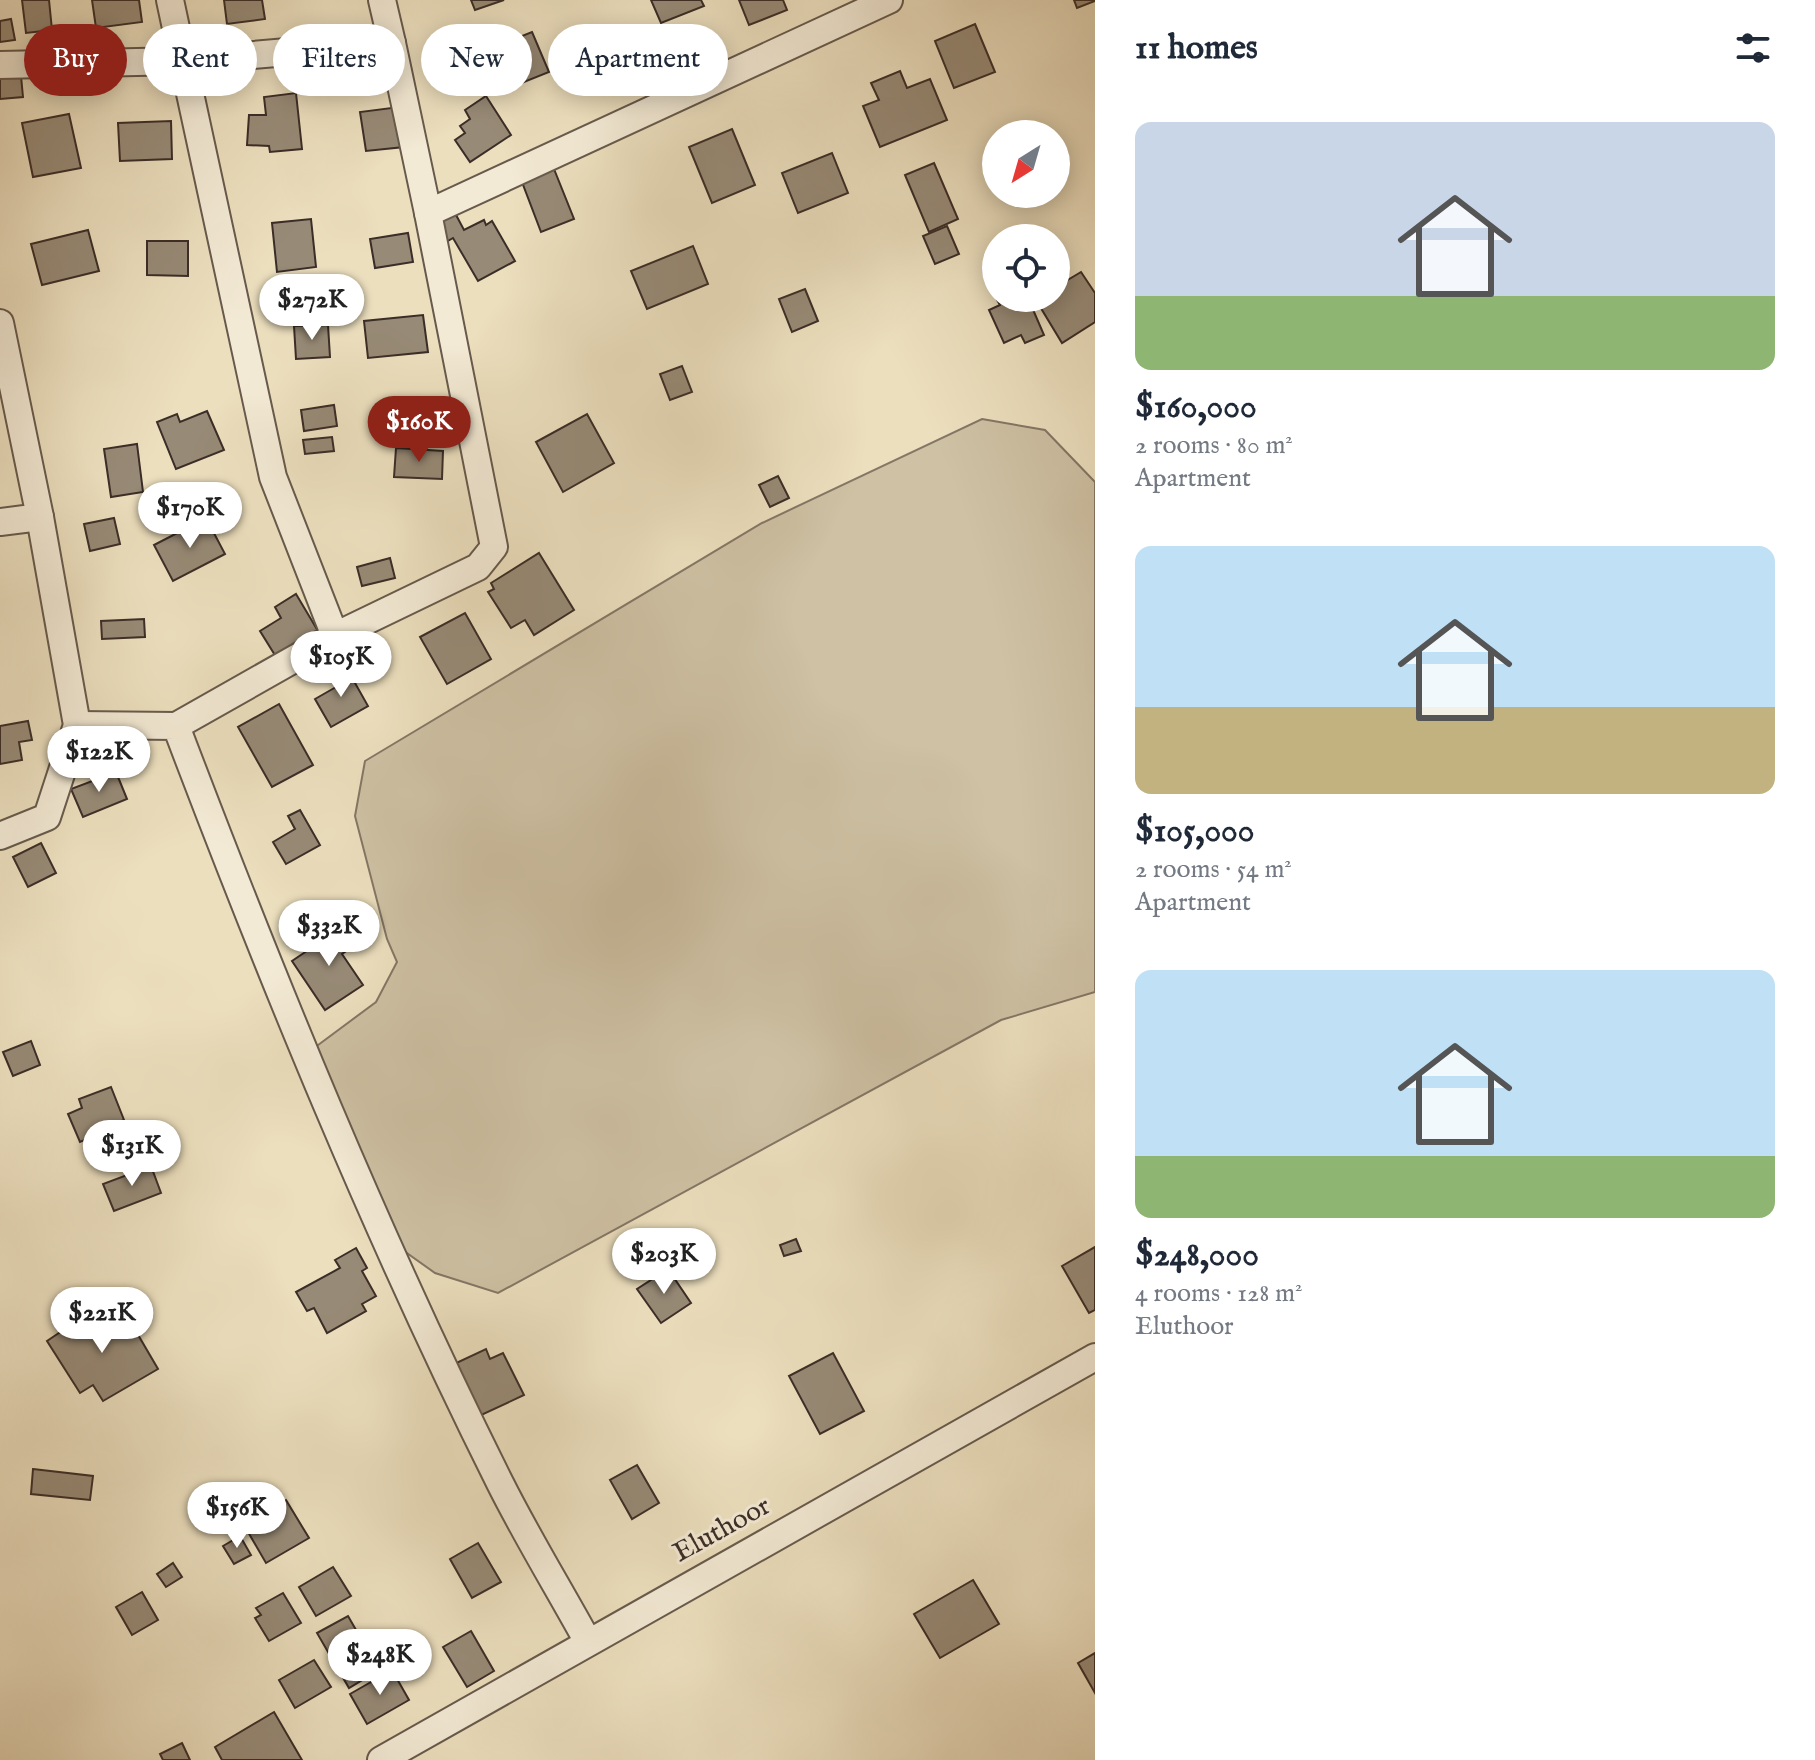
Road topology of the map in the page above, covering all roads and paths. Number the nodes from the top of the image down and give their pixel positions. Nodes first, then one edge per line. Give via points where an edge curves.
1 (170, 0) edge
2 (382, 0) edge
3 (889, 0) edge
4 (175, 24) edge
5 (388, 24) edge
6 (143, 62) edge
7 (0, 65) edge
8 (191, 96) edge
9 (403, 96) edge
10 (428, 213) junction
11 (0, 323) edge
12 (40, 517) junction
13 (0, 522) edge
14 (335, 636) junction
15 (77, 725) junction
16 (176, 726) junction
17 (0, 836) edge
18 (1095, 1357) edge
19 (588, 1642) junction
20 (381, 1760) edge

1 - 4 street
2 - 5 street
3 - 10 street
6 - 7 street
8 - 14 street via 273,477
9 - 10 street
10 - 14 street via 494,547 478,567
11 - 12 street
12 - 13 street
12 - 15 street
14 - 16 street
15 - 16 street
15 - 17 street via 47,817
16 - 19 street via 253,929 383,1236 501,1485
18 - 19 street, Eluthoor
19 - 20 street, Eluthoor

